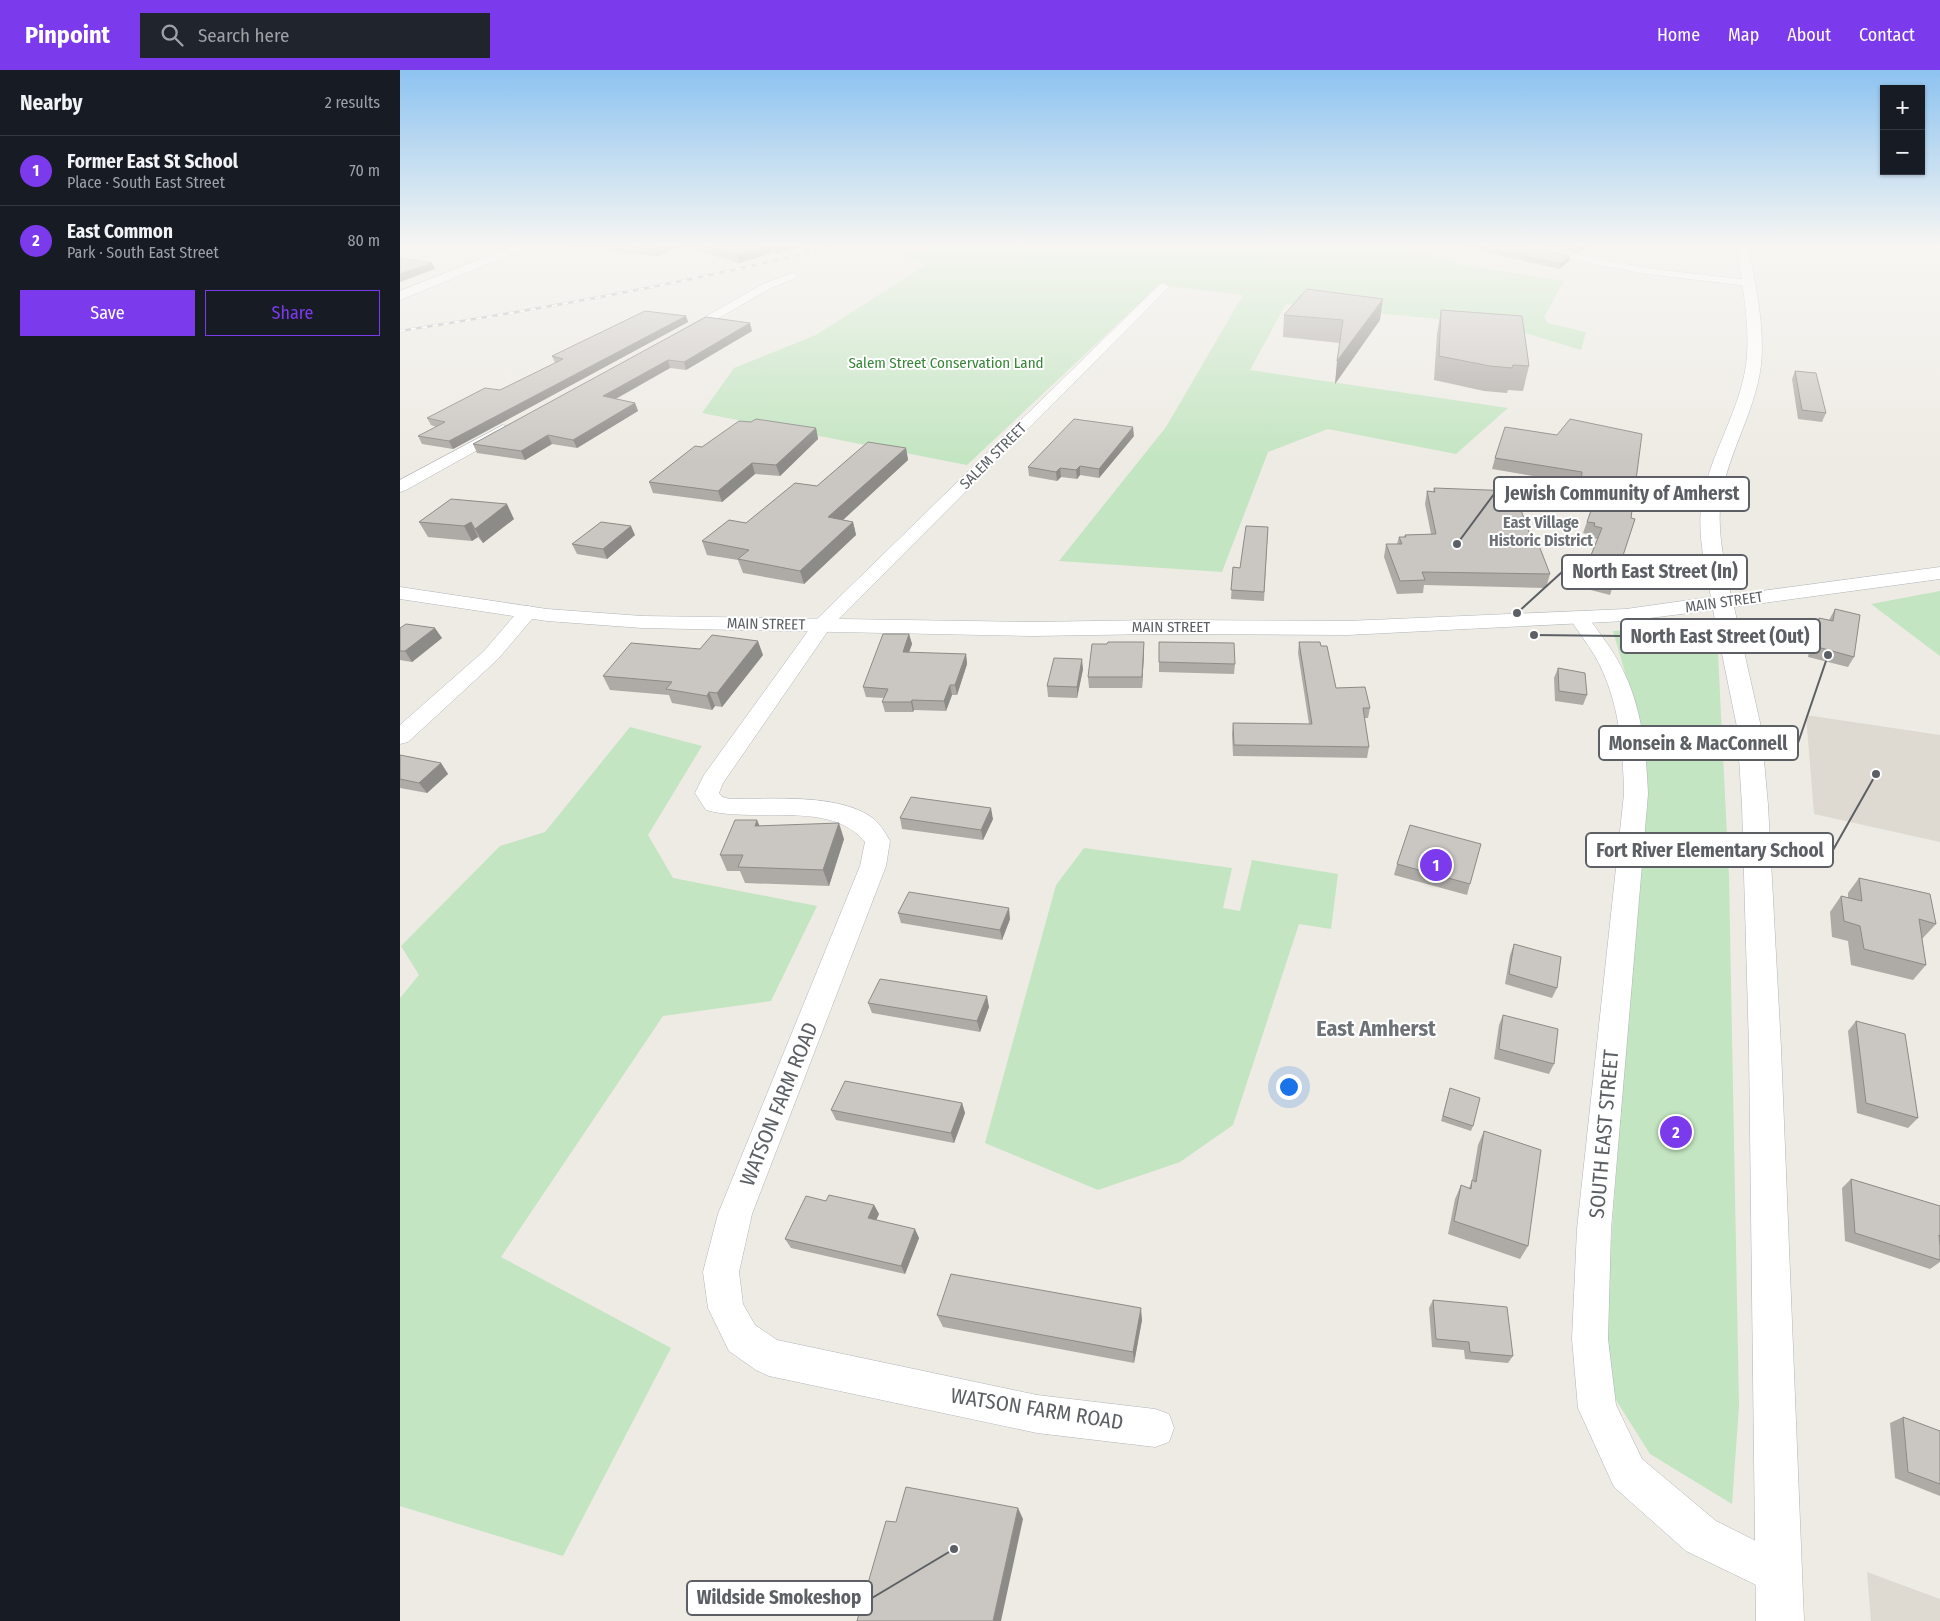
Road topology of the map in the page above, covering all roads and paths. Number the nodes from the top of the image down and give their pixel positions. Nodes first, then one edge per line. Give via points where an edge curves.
1 (712, 316) edge
2 (1132, 316) edge
3 (1752, 316) edge
4 (663, 343) edge
5 (514, 424) edge
6 (400, 487) edge
7 (1940, 573) edge
8 (400, 593) edge
9 (1722, 602) junction
10 (528, 612) junction
11 (1579, 618) junction
12 (822, 624) junction
13 (400, 737) edge
14 (1155, 1428) dead end
15 (1779, 1575) junction
16 (1780, 1621) edge

1 - 4 street
2 - 12 street, SALEM STREET
3 - 9 main road via 1755,344 1750,382 1714,490 1710,517
5 - 6 street
7 - 9 main road, MAIN STREET
8 - 10 main road, MAIN STREET
9 - 11 main road, MAIN STREET
9 - 15 main road via 1749,718 1753,760 1764,1007
10 - 12 main road, MAIN STREET via 642,622
10 - 13 street via 491,655
11 - 12 main road, MAIN STREET via 1347,628 1024,629
11 - 15 street, SOUTH EAST STREET via 1617,679 1629,716 1636,762 1636,794 1594,1230 1590,1339 1597,1408 1628,1473 1701,1536
12 - 14 street, WATSON FARM ROAD via 706,793 714,804 730,807 810,808 847,814 866,826 878,841 873,866 735,1214 721,1272 726,1308 742,1338 769,1357 1037,1414
15 - 16 main road

